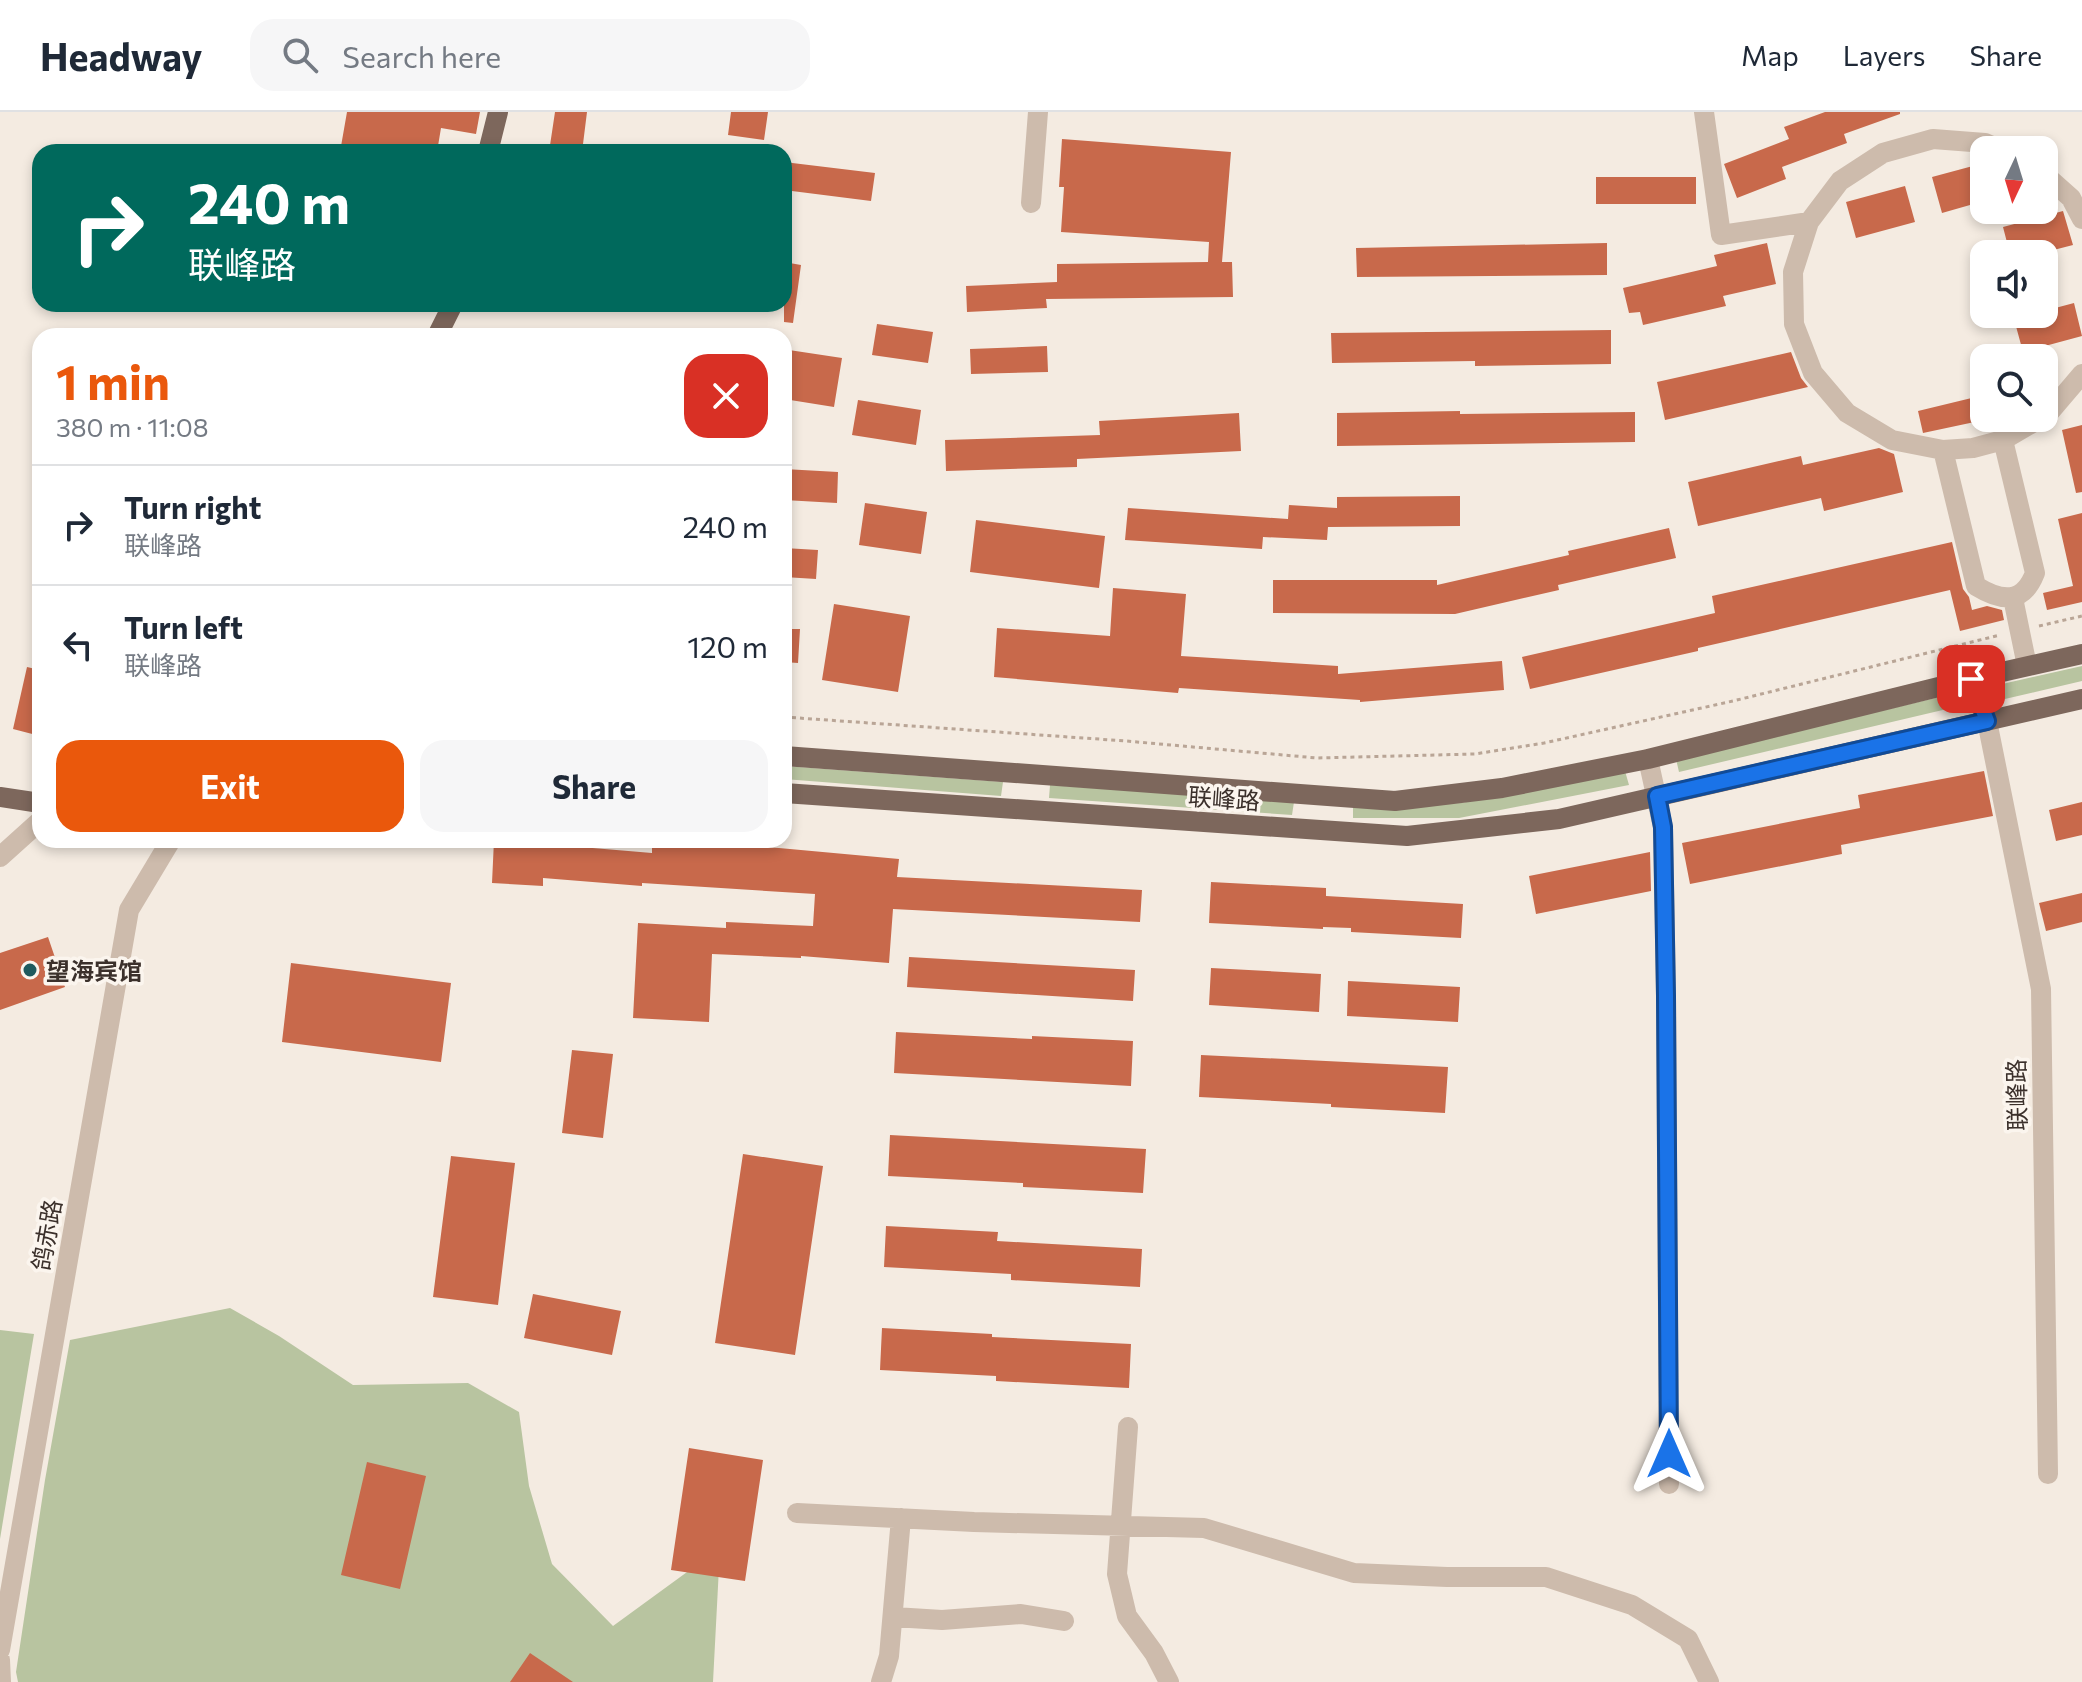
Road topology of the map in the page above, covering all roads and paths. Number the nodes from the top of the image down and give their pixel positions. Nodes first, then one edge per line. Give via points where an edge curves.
1 (498, 112) edge
2 (1038, 112) edge
3 (1704, 112) edge
4 (1970, 142) edge
5 (490, 144) edge
6 (2058, 186) edge
7 (1031, 203) dead end
8 (2082, 219) edge
9 (1809, 222) junction
10 (2082, 374) edge
11 (2058, 402) edge
12 (2017, 432) edge
13 (2003, 440) junction
14 (1943, 450) junction
15 (2013, 598) junction
16 (2082, 616) edge
17 (2020, 630) junction
18 (2082, 654) edge
19 (2027, 666) junction
20 (1971, 679) junction
21 (2082, 699) edge
22 (792, 718) edge
23 (1987, 721) junction
24 (792, 757) edge
25 (1648, 759) junction
26 (792, 794) edge
27 (1657, 796) junction
28 (0, 797) edge
29 (32, 802) edge
30 (32, 828) edge
31 (166, 848) edge
32 (0, 857) edge
33 (1128, 1427) dead end
34 (2048, 1474) dead end
35 (1669, 1484) dead end
36 (797, 1513) dead end
37 (901, 1518) junction
38 (1121, 1525) junction
39 (894, 1617) junction
40 (1064, 1621) dead end
41 (0, 1650) edge
42 (0, 1660) edge
43 (1, 1682) edge
44 (881, 1682) edge
45 (1169, 1682) edge
46 (1709, 1682) edge

1 - 5 main road
2 - 7 street
3 - 9 street via 1721,235
4 - 9 street via 1933,139 1883,153 1840,181
6 - 8 street
9 - 14 street via 1793,272 1794,324 1813,373 1847,413 1892,440
10 - 11 street
12 - 13 street
13 - 14 street
13 - 15 street via 2035,573 2029,588
14 - 15 street via 1976,586
15 - 17 street
16 - 17 path
17 - 19 street
17 - 22 path via 1733,701 1475,754 1317,758
18 - 19 main road, 联峰路
19 - 20 main road, 联峰路
20 - 23 street, 联峰路
20 - 25 main road, 联峰路
21 - 23 main road, 联峰路
23 - 27 main road, 联峰路
23 - 34 street, 联峰路 via 2041,989
24 - 25 main road, 联峰路 via 1395,801 1502,788
25 - 27 street
26 - 27 main road, 联峰路 via 1407,836 1559,819
27 - 35 street via 1663,827 1666,996
28 - 29 main road
30 - 32 street
31 - 41 street, 鸽赤路 via 129,910
33 - 38 street
36 - 37 street
37 - 38 street
37 - 39 street
38 - 45 street via 1117,1574 1127,1616
38 - 46 street via 1204,1528 1354,1573 1546,1577 1632,1605 1688,1639
39 - 40 street via 942,1620 1021,1614
39 - 44 street
42 - 43 street

